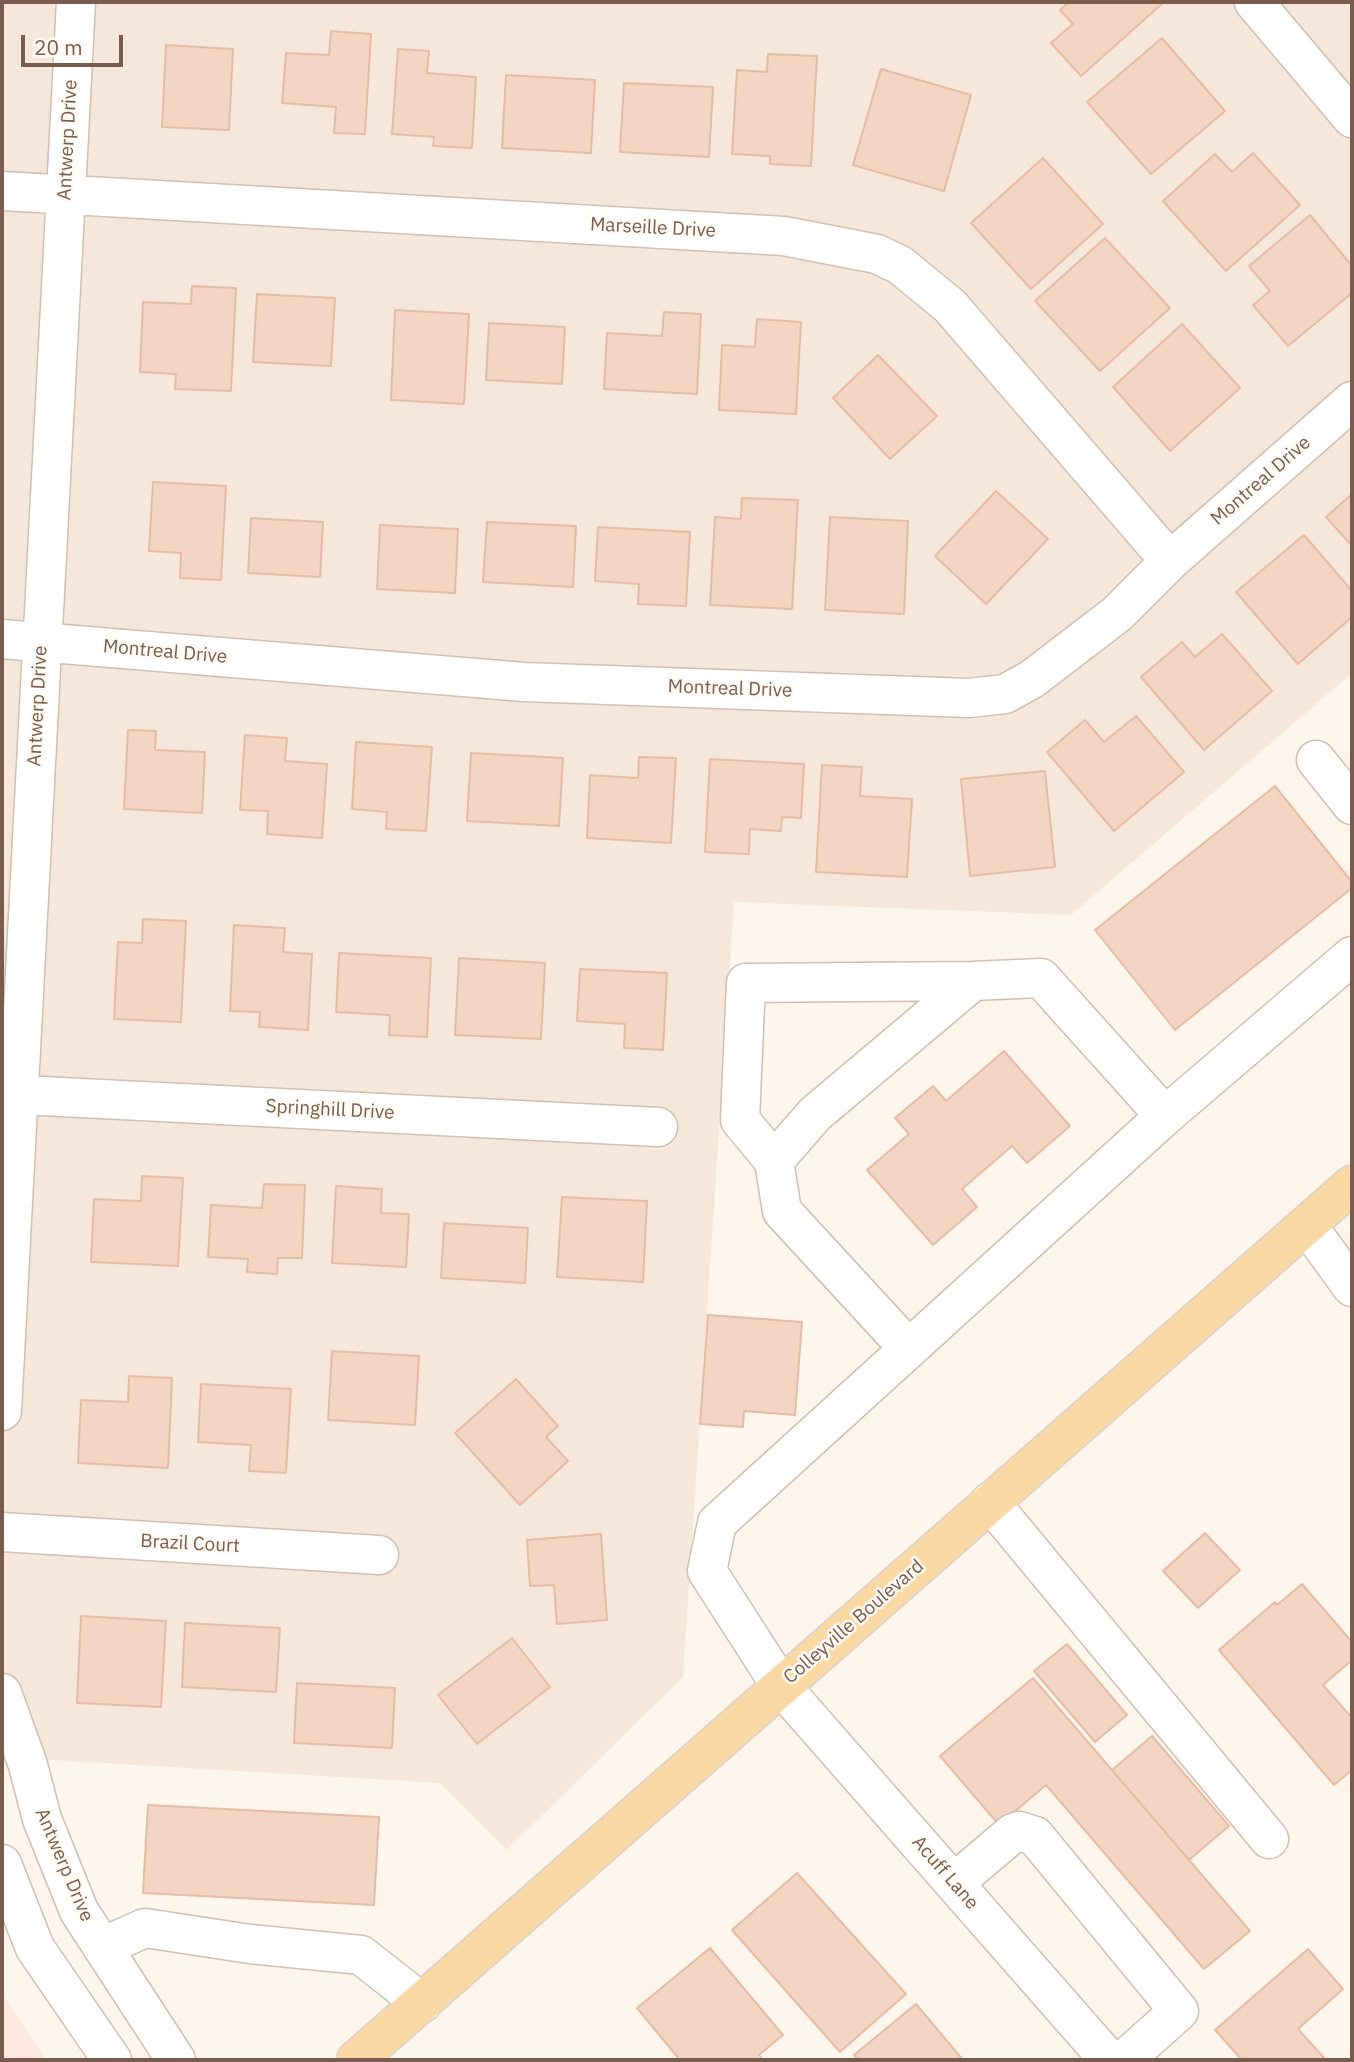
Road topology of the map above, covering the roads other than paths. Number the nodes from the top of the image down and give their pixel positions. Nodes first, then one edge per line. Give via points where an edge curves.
1 (76, 2) edge
2 (1254, 2) edge
3 (1352, 118) edge
4 (2, 191) edge
5 (65, 194) junction
6 (1352, 401) edge
7 (1170, 561) junction
8 (2, 639) edge
9 (41, 641) junction
10 (1316, 760) dead end
11 (1352, 804) edge
12 (1352, 956) edge
13 (973, 981) junction
14 (10, 1094) edge
15 (1166, 1116) junction
16 (658, 1127) dead end
17 (774, 1161) junction
18 (1352, 1185) edge
19 (1307, 1225) junction
20 (1352, 1287) edge
21 (909, 1349) junction
22 (2, 1411) edge
23 (990, 1502) junction
24 (2, 1532) edge
25 (379, 1555) dead end
26 (781, 1686) junction
27 (2, 1693) edge
28 (1269, 1839) dead end
29 (51, 1841) junction
30 (2, 1857) edge
31 (2, 1864) edge
32 (954, 1883) junction
33 (102, 1947) junction
34 (422, 2003) junction
35 (112, 2060) edge
36 (176, 2060) edge
37 (356, 2060) edge
38 (1109, 2060) edge
39 (1124, 2060) edge

1 - 5 street, Antwerp Drive
2 - 3 street
4 - 5 street, Marseille Drive
5 - 7 street, Marseille Drive via 784,236 877,254 900,265 950,306
5 - 9 street, Antwerp Drive
6 - 7 street, Montreal Drive
7 - 9 street, Montreal Drive via 1117,614 1032,679 1005,694 969,698 524,682
8 - 9 street, Montreal Drive
9 - 14 street, Antwerp Drive
10 - 11 street
12 - 15 street, Acuff Lane
13 - 15 street via 1041,978
13 - 17 street via 815,1114
13 - 17 street via 746,983 740,1120
14 - 16 street, Springhill Drive
14 - 22 street, Antwerp Drive
15 - 21 street, Acuff Lane
17 - 21 street via 782,1211
18 - 19 main road, Colleyville Boulevard
19 - 20 street
19 - 23 main road, Colleyville Boulevard
21 - 26 street, Acuff Lane via 717,1523 707,1571
23 - 26 main road, Colleyville Boulevard
23 - 28 street
24 - 25 street, Brazil Court
26 - 32 street, Acuff Lane
26 - 34 main road, Colleyville Boulevard
27 - 29 street, Antwerp Drive
29 - 30 street
29 - 33 street, Antwerp Drive via 79,1911
31 - 35 street via 35,1948
32 - 38 street, Acuff Lane
32 - 39 street via 1013,1833 1035,1836 1179,2011
33 - 34 street via 145,1928 361,1955
33 - 36 street, Antwerp Drive
34 - 37 main road, Colleyville Boulevard

